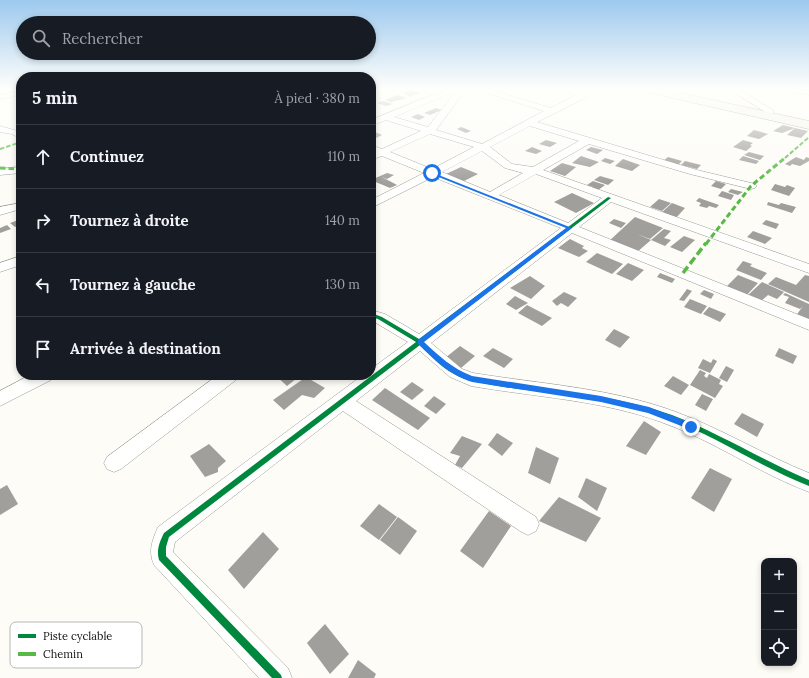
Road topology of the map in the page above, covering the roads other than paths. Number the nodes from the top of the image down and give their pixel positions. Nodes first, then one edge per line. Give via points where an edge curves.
1 (401, 121) edge
2 (438, 121) edge
3 (534, 121) edge
4 (789, 121) edge
5 (530, 123) junction
6 (809, 125) edge
7 (1, 130) edge
8 (431, 130) junction
9 (16, 133) edge
10 (586, 141) junction
11 (482, 147) junction
12 (376, 153) edge
13 (376, 153) edge
14 (16, 170) edge
15 (534, 170) junction
16 (0, 172) edge
17 (432, 173) junction
18 (751, 186) dead end
19 (490, 196) junction
20 (609, 198) junction
21 (376, 202) edge
22 (16, 207) edge
23 (0, 211) edge
24 (570, 228) junction
25 (16, 262) edge
26 (0, 268) edge
27 (809, 269) edge
28 (376, 317) edge
29 (809, 325) edge
30 (420, 342) junction
31 (376, 375) edge
32 (36, 380) edge
33 (223, 380) edge
34 (370, 380) edge
35 (0, 399) edge
36 (342, 401) junction
37 (114, 463) dead end
38 (809, 483) edge
39 (528, 524) dead end
40 (278, 678) edge

1 - 8 street
2 - 8 street
3 - 5 street
4 - 6 main road
5 - 10 street
5 - 11 street
7 - 9 street
8 - 11 street
8 - 12 street
10 - 15 street
10 - 18 street
11 - 15 street via 512,167
11 - 17 street
13 - 17 street
14 - 16 street
15 - 19 street
15 - 20 street
17 - 19 street
17 - 21 street
19 - 24 street
20 - 24 street
20 - 27 street
22 - 23 street
24 - 29 street
24 - 30 street
25 - 26 street
28 - 30 street
30 - 31 street
30 - 38 street via 456,373 472,379 601,399 649,410 704,432
32 - 35 street
33 - 37 street
34 - 36 street
36 - 39 street
36 - 40 street via 166,535 162,547 162,557

